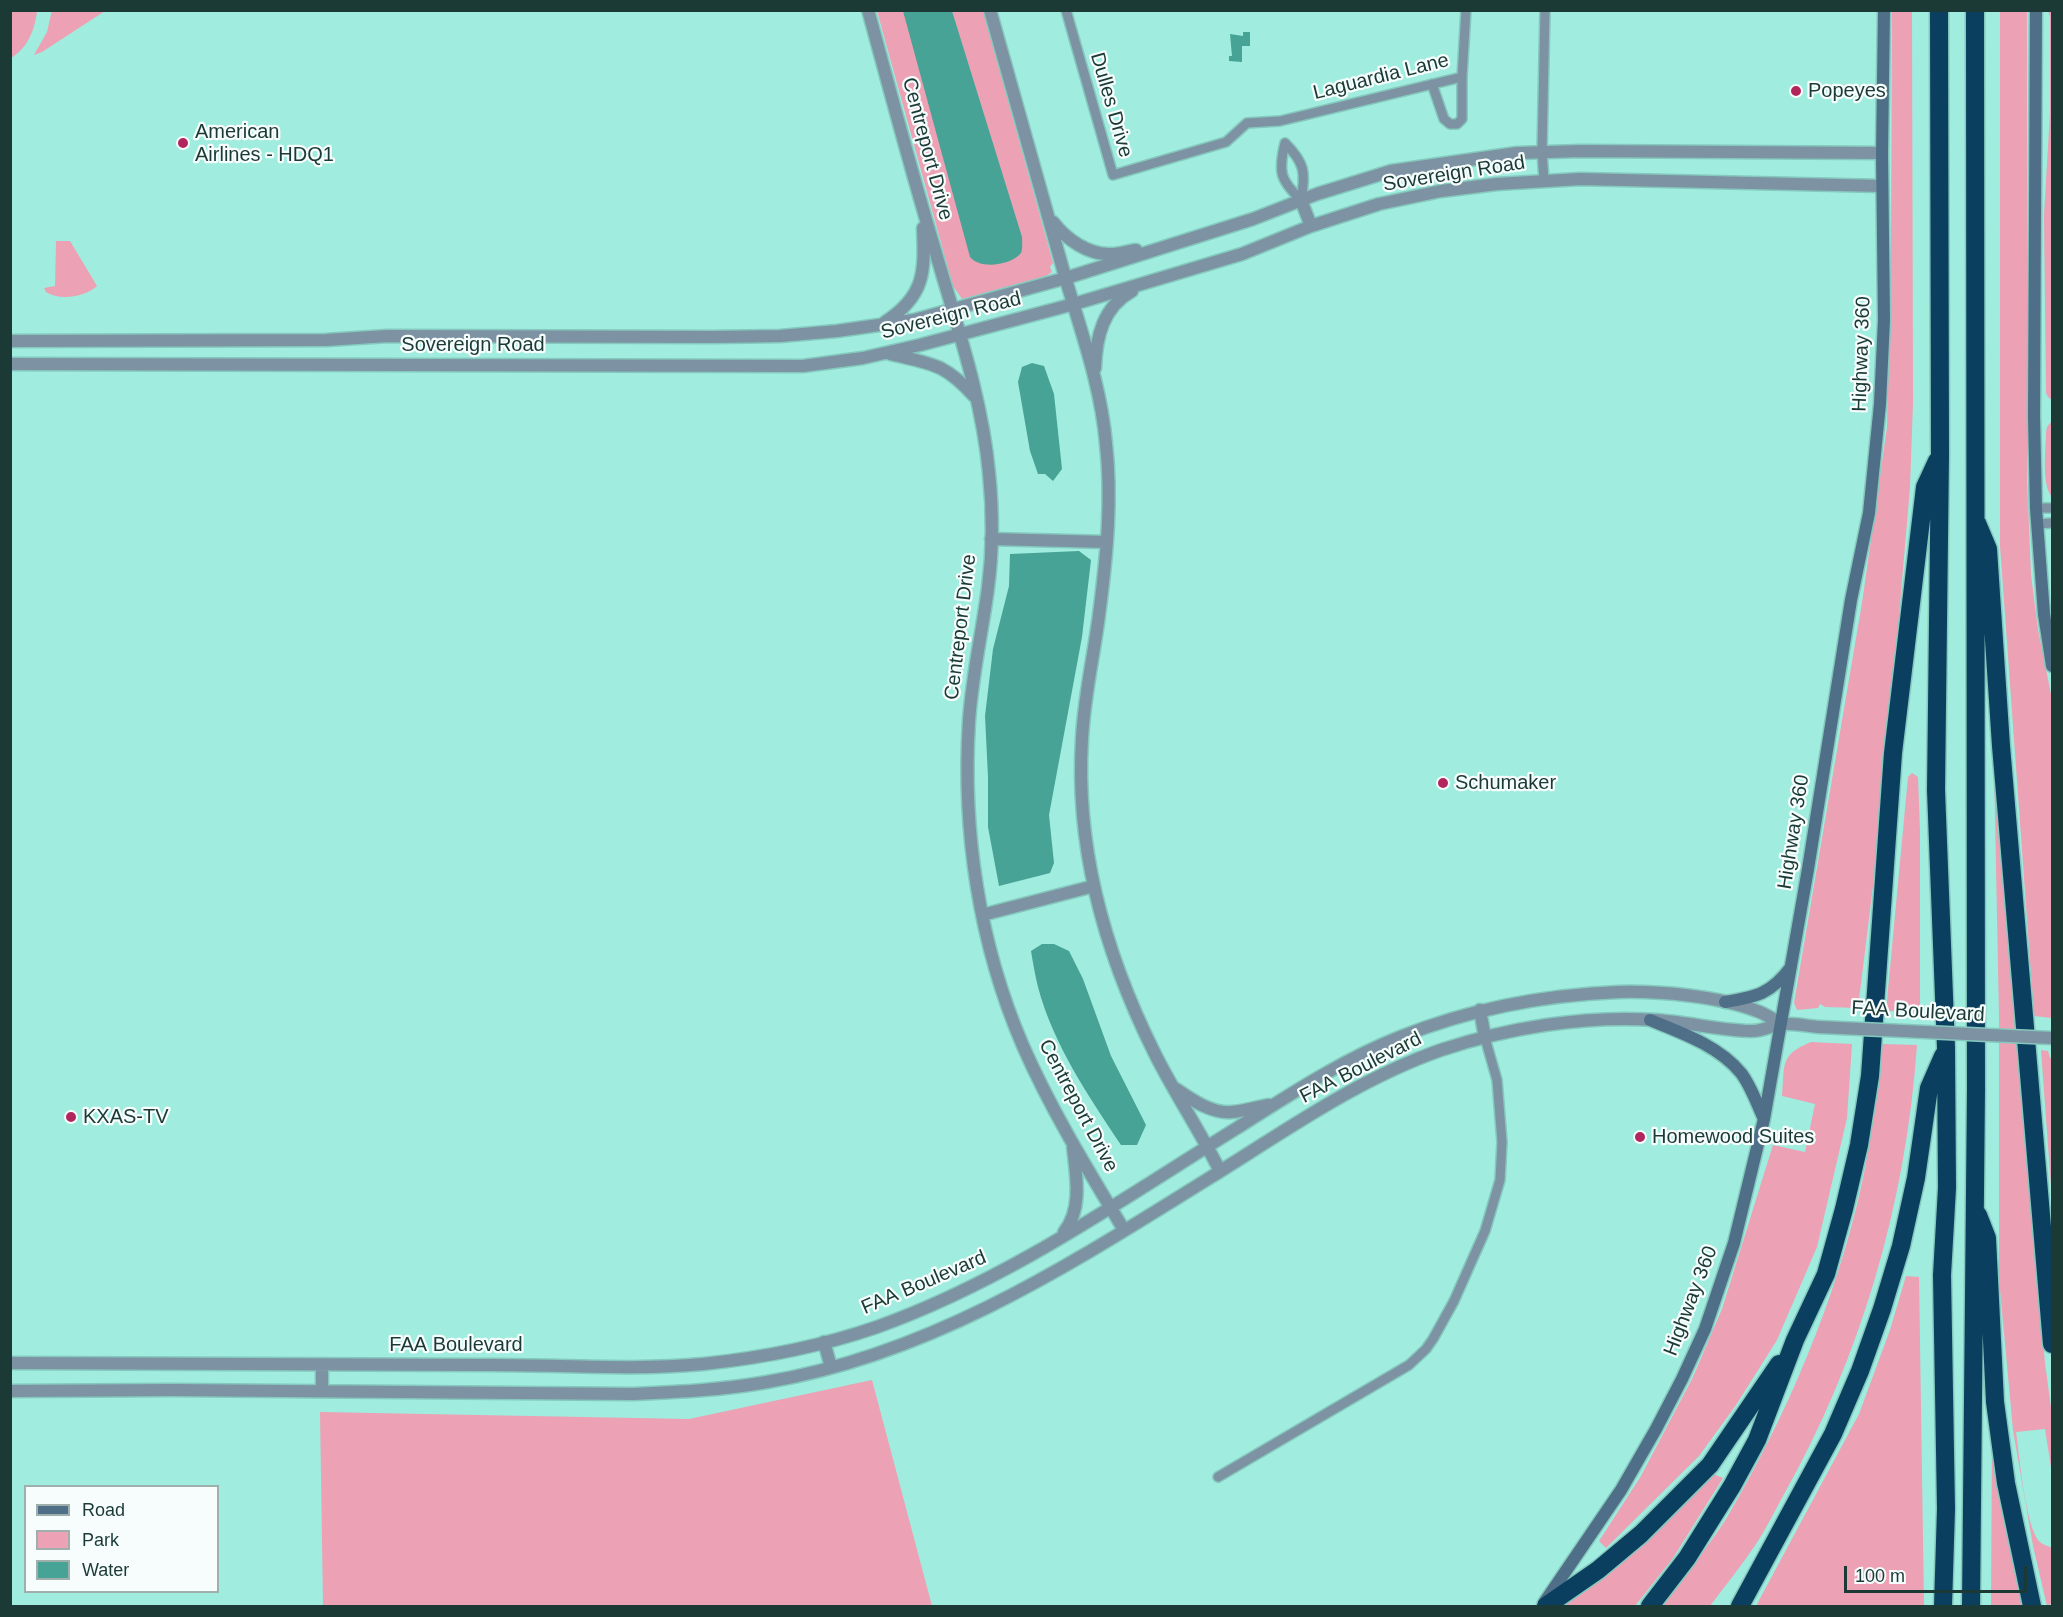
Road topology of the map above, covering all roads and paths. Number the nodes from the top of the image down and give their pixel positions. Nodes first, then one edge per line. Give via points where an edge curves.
1 (868, 10) edge
2 (990, 10) edge
3 (1066, 10) edge
4 (1466, 10) edge
5 (1545, 10) edge
6 (1884, 10) edge
7 (1939, 10) edge
8 (1975, 10) edge
9 (2036, 10) edge
10 (1462, 76) junction
11 (1432, 84) junction
12 (1280, 121) joint
13 (1542, 152) junction
14 (1882, 153) junction
15 (1544, 180) junction
16 (1882, 186) junction
17 (1301, 200) junction
18 (922, 209) junction
19 (1049, 217) junction
20 (1311, 226) junction
21 (1175, 244) junction
22 (1066, 278) junction
23 (1146, 283) junction
24 (1074, 304) junction
25 (952, 310) junction
26 (879, 325) junction
27 (959, 335) junction
28 (10, 341) edge
29 (885, 353) junction
30 (10, 365) edge
31 (1095, 378) junction
32 (977, 399) junction
33 (1940, 455) junction
34 (2036, 508) junction
35 (2052, 508) edge
36 (1974, 514) junction
37 (2052, 523) edge
38 (2037, 524) junction
39 (991, 539) junction
40 (1107, 542) junction
41 (2052, 666) edge
42 (1094, 886) junction
43 (982, 915) junction
44 (1791, 966) junction
45 (1725, 1002) junction
46 (1480, 1010) junction
47 (1650, 1020) junction
48 (1782, 1024) junction
49 (1485, 1038) junction
50 (2052, 1038) edge
51 (1946, 1048) junction
52 (1173, 1088) junction
53 (1276, 1104) junction
54 (1764, 1119) junction
55 (1073, 1143) junction
56 (1208, 1146) junction
57 (1220, 1171) junction
58 (1974, 1206) junction
59 (1110, 1207) junction
60 (1124, 1230) junction
61 (1059, 1238) junction
62 (1795, 1340) junction
63 (824, 1342) junction
64 (2052, 1344) edge
65 (10, 1364) edge
66 (322, 1365) junction
67 (831, 1367) junction
68 (10, 1391) edge
69 (322, 1391) junction
70 (1218, 1478) dead end
71 (1771, 1549) junction
72 (1541, 1606) edge
73 (1546, 1606) edge
74 (1650, 1606) edge
75 (1727, 1606) edge
76 (1740, 1606) edge
77 (1942, 1606) edge
78 (1971, 1606) edge
79 (2032, 1606) edge

1 - 18 street, Centreport Drive
2 - 19 street
3 - 12 street, Dulles Drive via 1113,175 1226,142 1247,123
4 - 10 street, Laguardia Lane
5 - 13 street
6 - 14 main road, Highway 360
7 - 33 highway
8 - 36 highway
9 - 34 main road
10 - 11 street, Laguardia Lane
10 - 11 street via 1462,119 1457,124 1444,119
11 - 12 street, Laguardia Lane
13 - 14 street, Sovereign Road
13 - 15 street
13 - 17 street, Sovereign Road via 1391,171
14 - 16 main road, Highway 360
15 - 16 street, Sovereign Road
15 - 20 street, Sovereign Road via 1441,191 1379,204
16 - 44 main road, Highway 360 via 1884,320 1869,513
17 - 17 street via 1305,181 1298,156 1285,143 1280,163 1286,185
17 - 20 street
17 - 21 street, Sovereign Road
18 - 25 street, Centreport Drive
18 - 26 street via 925,266 918,286 900,312
19 - 21 street via 1061,233 1092,251 1110,254
19 - 22 street
20 - 23 street, Sovereign Road via 1242,254
21 - 22 street, Sovereign Road
22 - 24 street
22 - 25 street, Sovereign Road
23 - 24 street, Sovereign Road
23 - 31 street via 1125,295 1102,324
24 - 27 street, Sovereign Road
24 - 31 street
25 - 26 street, Sovereign Road
25 - 27 street, Centreport Drive
26 - 28 street, Sovereign Road via 758,337
27 - 29 street, Sovereign Road
27 - 32 street, Centreport Drive
29 - 30 street, Sovereign Road via 803,366
29 - 32 street via 945,369
31 - 40 street via 1106,444
32 - 39 street, Centreport Drive via 989,473
33 - 51 highway via 1936,790
33 - 62 highway via 1925,487 1893,753 1865,1110 1826,1274
34 - 35 street
34 - 38 main road
36 - 58 highway
36 - 64 highway via 1988,549
37 - 38 street
38 - 41 main road
39 - 40 street
39 - 43 street, Centreport Drive via 971,691 968,760 968,817
40 - 42 street via 1082,739 1082,805
42 - 43 street
42 - 52 street via 1118,971
43 - 55 street, Centreport Drive via 992,958 1022,1044
44 - 45 main road via 1766,992
44 - 48 main road, Highway 360
45 - 46 street, FAA Boulevard via 1635,992 1548,998
45 - 48 street, FAA Boulevard via 1758,1011
46 - 49 street
46 - 53 street, FAA Boulevard via 1397,1038 1317,1078
47 - 48 street, FAA Boulevard via 1755,1032
47 - 49 street, FAA Boulevard via 1573,1022
47 - 54 main road via 1693,1038 1728,1060 1742,1075
48 - 50 street, FAA Boulevard, bridge
48 - 54 main road, Highway 360
49 - 57 street, FAA Boulevard via 1442,1050 1372,1080
49 - 70 street via 1497,1080 1502,1142 1500,1180 1485,1231 1433,1339 1409,1365
51 - 71 highway via 1929,1088 1916,1178 1882,1309 1833,1434
51 - 77 highway via 1947,1188 1942,1275 1946,1509
52 - 53 street via 1193,1101 1223,1112
52 - 56 street
53 - 56 street, FAA Boulevard
54 - 72 main road, Highway 360 via 1734,1243 1705,1329 1621,1490
55 - 59 street, Centreport Drive
55 - 61 street via 1076,1197 1071,1222
56 - 57 street
56 - 59 street, FAA Boulevard
57 - 60 street, FAA Boulevard
58 - 78 highway
58 - 79 highway via 1987,1238 1995,1402 2006,1483
59 - 60 street, Centreport Drive
59 - 61 street, FAA Boulevard
60 - 67 street, FAA Boulevard via 1029,1287 940,1331
61 - 63 street, FAA Boulevard via 948,1298 874,1328
62 - 73 highway via 1710,1465 1641,1534
62 - 74 highway via 1757,1440 1742,1468 1687,1558
63 - 66 street, FAA Boulevard via 701,1364
63 - 67 street
65 - 66 street, FAA Boulevard
66 - 69 street
67 - 69 street, FAA Boulevard via 768,1382 633,1394
68 - 69 street, FAA Boulevard
71 - 75 highway
71 - 76 highway

